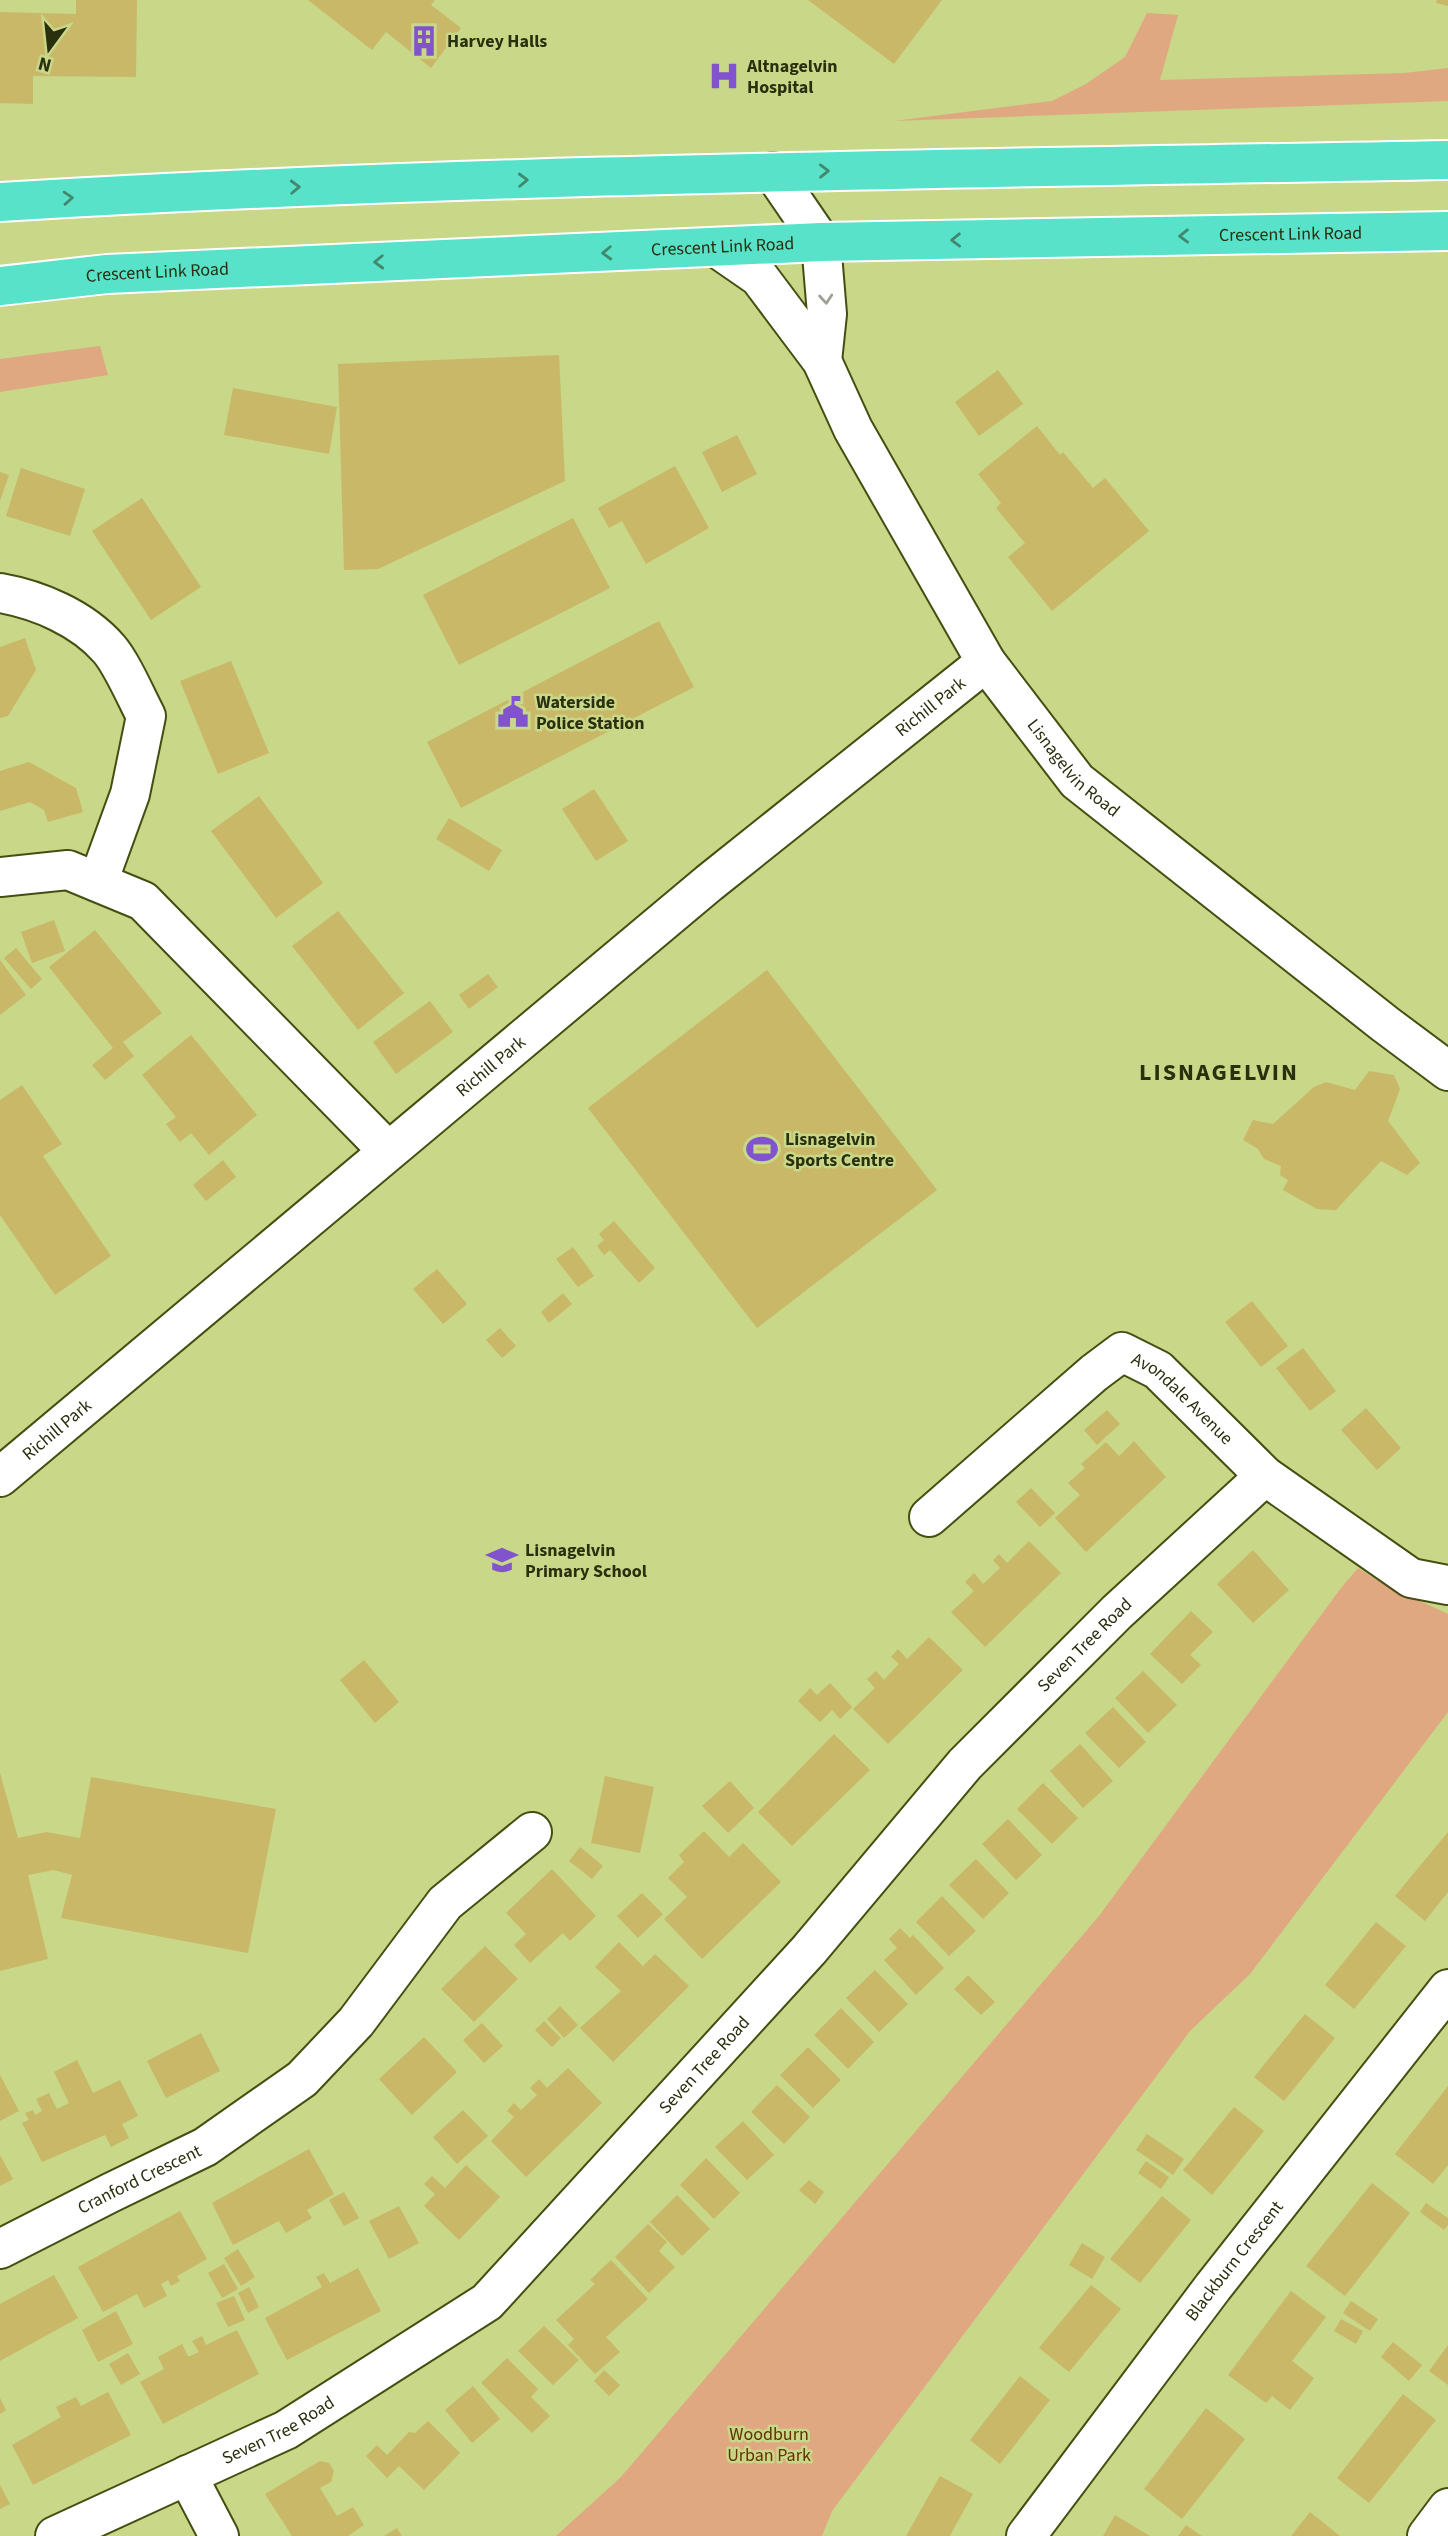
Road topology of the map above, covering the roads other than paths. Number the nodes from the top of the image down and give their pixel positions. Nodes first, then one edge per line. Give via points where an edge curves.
1 (1448, 160) edge
2 (773, 172) junction
3 (0, 202) edge
4 (1448, 231) edge
5 (821, 242) junction
6 (717, 248) junction
7 (0, 286) edge
8 (822, 361) junction
9 (0, 593) edge
10 (986, 662) junction
11 (0, 877) edge
12 (98, 882) junction
13 (1448, 1071) edge
14 (388, 1151) junction
15 (1265, 1476) junction
16 (0, 1477) edge
17 (929, 1517) dead end
18 (1448, 1585) edge
19 (532, 1832) dead end
20 (1448, 1989) edge
21 (0, 2249) edge
22 (187, 2475) junction
23 (1448, 2508) edge
24 (55, 2536) edge
25 (219, 2536) edge
26 (1026, 2536) edge
27 (1427, 2536) edge

2 -> 1 highway
3 -> 2 highway
2 - 5 street
4 -> 5 highway, Crescent Link Road
5 - 6 highway, Crescent Link Road
5 -> 8 street via 827,314
6 -> 7 highway, Crescent Link Road via 107,274
6 - 8 street, Lisnagelvin Road via 759,277
8 - 10 street, Lisnagelvin Road via 853,429
9 - 12 street via 48,606 110,649 146,716 130,794
10 - 13 street, Lisnagelvin Road via 1077,781
10 - 14 street, Richill Park via 709,883
11 - 12 street via 68,870
12 - 14 street via 143,901
14 - 16 street, Richill Park
15 - 17 street, Avondale Avenue via 1158,1370 1122,1352
15 - 18 street, Avondale Avenue via 1411,1578
15 - 22 street, Seven Tree Road via 1118,1612 965,1764 809,1950 487,2302 286,2430
19 - 21 street, Cranford Crescent via 445,1903 356,2022 302,2079 205,2147
20 - 26 street, Blackburn Crescent via 1213,2287
22 - 24 street, Seven Tree Road
22 - 25 street
23 - 27 street

